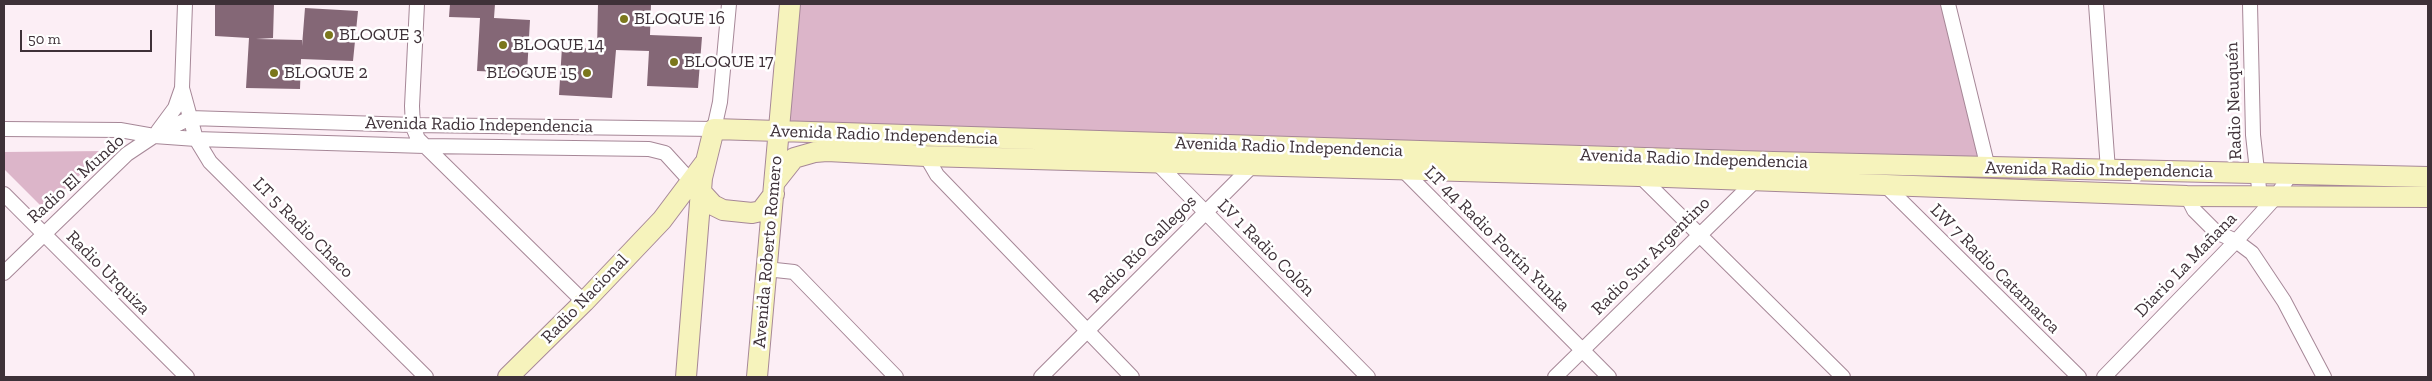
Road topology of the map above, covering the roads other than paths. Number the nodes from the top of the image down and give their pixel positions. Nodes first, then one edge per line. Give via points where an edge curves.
1 (185, 4) edge
2 (417, 4) edge
3 (729, 4) edge
4 (790, 4) edge
5 (1948, 4) edge
6 (2096, 4) edge
7 (2250, 4) edge
8 (785, 66) junction
9 (182, 88) junction
10 (190, 118) junction
11 (413, 124) junction
12 (4, 129) edge
13 (714, 129) junction
14 (746, 131) junction
15 (780, 132) junction
16 (154, 136) junction
17 (196, 139) junction
18 (1138, 143) junction
19 (425, 146) junction
20 (1271, 146) junction
21 (926, 156) junction
22 (1619, 157) junction
23 (1156, 162) junction
24 (1773, 162) junction
25 (1252, 166) junction
26 (1988, 168) junction
27 (1402, 169) junction
28 (2108, 170) junction
29 (2256, 173) junction
30 (2290, 175) junction
31 (1639, 176) junction
32 (2428, 177) edge
33 (1755, 180) junction
34 (1886, 186) junction
35 (774, 188) junction
36 (4, 194) edge
37 (697, 195) junction
38 (2187, 196) junction
39 (2267, 197) junction
40 (2428, 197) edge
41 (1205, 213) junction
42 (662, 220) junction
43 (42, 234) junction
44 (1698, 235) junction
45 (2236, 241) junction
46 (766, 268) junction
47 (4, 273) edge
48 (584, 302) junction
49 (1087, 333) junction
50 (1582, 350) junction
51 (187, 377) edge
52 (426, 377) edge
53 (508, 377) edge
54 (686, 377) edge
55 (756, 377) edge
56 (896, 377) edge
57 (1041, 377) edge
58 (1132, 377) edge
59 (1368, 377) edge
60 (1555, 377) edge
61 (1609, 377) edge
62 (1843, 377) edge
63 (2079, 377) edge
64 (2104, 377) edge
65 (2324, 377) edge

1 - 9 street
2 - 11 street
3 - 13 street via 721,92
4 - 8 main road, Avenida Roberto Romero
5 - 26 street
6 - 28 street
7 - 29 street, Radio Neuquén
8 - 14 main road, Avenida Roberto Romero via 771,114 758,127
8 - 15 main road, Avenida Roberto Romero
9 - 10 street, LT 5 Radio Chaco
9 - 16 street via 175,108
10 - 11 street, Avenida Radio Independencia
10 - 16 street, Avenida Radio Independencia
10 - 17 street, LT 5 Radio Chaco
11 - 13 street, Avenida Radio Independencia
11 - 19 street via 418,139
12 - 16 street, Avenida Radio Independencia via 120,130
13 - 14 main road, Avenida Radio Independencia
13 - 37 main road
14 - 15 main road, Avenida Radio Independencia
15 - 18 main road, Avenida Radio Independencia
15 - 35 main road, Avenida Roberto Romero
16 - 17 street, Avenida Radio Independencia
16 - 43 street, Radio El Mundo via 127,154
17 - 19 street, Avenida Radio Independencia
17 - 52 street, LT 5 Radio Chaco via 210,162
18 - 20 main road, Avenida Radio Independencia
18 - 23 street, LV 1 Radio Colón
19 - 37 street, Avenida Radio Independencia via 649,148 665,153
19 - 48 street
20 - 22 main road, Avenida Radio Independencia
20 - 25 street, Radio Río Gallegos
21 - 23 main road, Avenida Radio Independencia
21 - 35 main road, Avenida Radio Independencia via 815,152 794,158
21 - 49 street via 936,175
22 - 24 main road, Avenida Radio Independencia
22 - 31 street
23 - 25 main road, Avenida Radio Independencia
23 - 41 street, LV 1 Radio Colón
24 - 26 main road, Avenida Radio Independencia
24 - 33 street, Radio Sur Argentino
25 - 27 main road, Avenida Radio Independencia
25 - 41 street, Radio Río Gallegos
26 - 28 main road, Avenida Radio Independencia
27 - 31 main road, Avenida Radio Independencia
27 - 50 street, LT 44 Radio Fortín Yunka
28 - 29 main road, Avenida Radio Independencia
29 - 30 main road, Avenida Radio Independencia
29 - 39 street, Radio Neuquén
30 - 32 main road, Avenida Radio Independencia
30 - 39 street, Diario La Mañana
31 - 33 main road, Avenida Radio Independencia
31 - 44 street
33 - 34 main road, Avenida Radio Independencia
33 - 44 street, Radio Sur Argentino
34 - 38 main road, Avenida Radio Independencia
34 - 63 street, LW 7 Radio Catamarca
35 - 37 main road, Avenida Radio Independencia via 761,211 752,213 723,210
35 - 46 main road, Avenida Roberto Romero
36 - 43 street, Radio Urquiza
37 - 42 main road, Radio Nacional
37 - 42 main road
37 - 54 main road
38 - 39 main road, Avenida Radio Independencia
38 - 45 street via 2194,210 2216,232
39 - 40 main road, Avenida Radio Independencia
39 - 45 street, Diario La Mañana
41 - 49 street, Radio Río Gallegos
41 - 59 street, LV 1 Radio Colón
42 - 48 main road, Radio Nacional
43 - 47 street, Radio El Mundo
43 - 51 street, Radio Urquiza
44 - 50 street, Radio Sur Argentino
44 - 62 street
45 - 64 street, Diario La Mañana
45 - 65 street via 2252,253 2284,301
46 - 55 main road, Avenida Roberto Romero
46 - 56 street via 794,272
48 - 53 main road, Radio Nacional
49 - 57 street, Radio Río Gallegos
49 - 58 street
50 - 60 street, Radio Sur Argentino
50 - 61 street, LT 44 Radio Fortín Yunka

